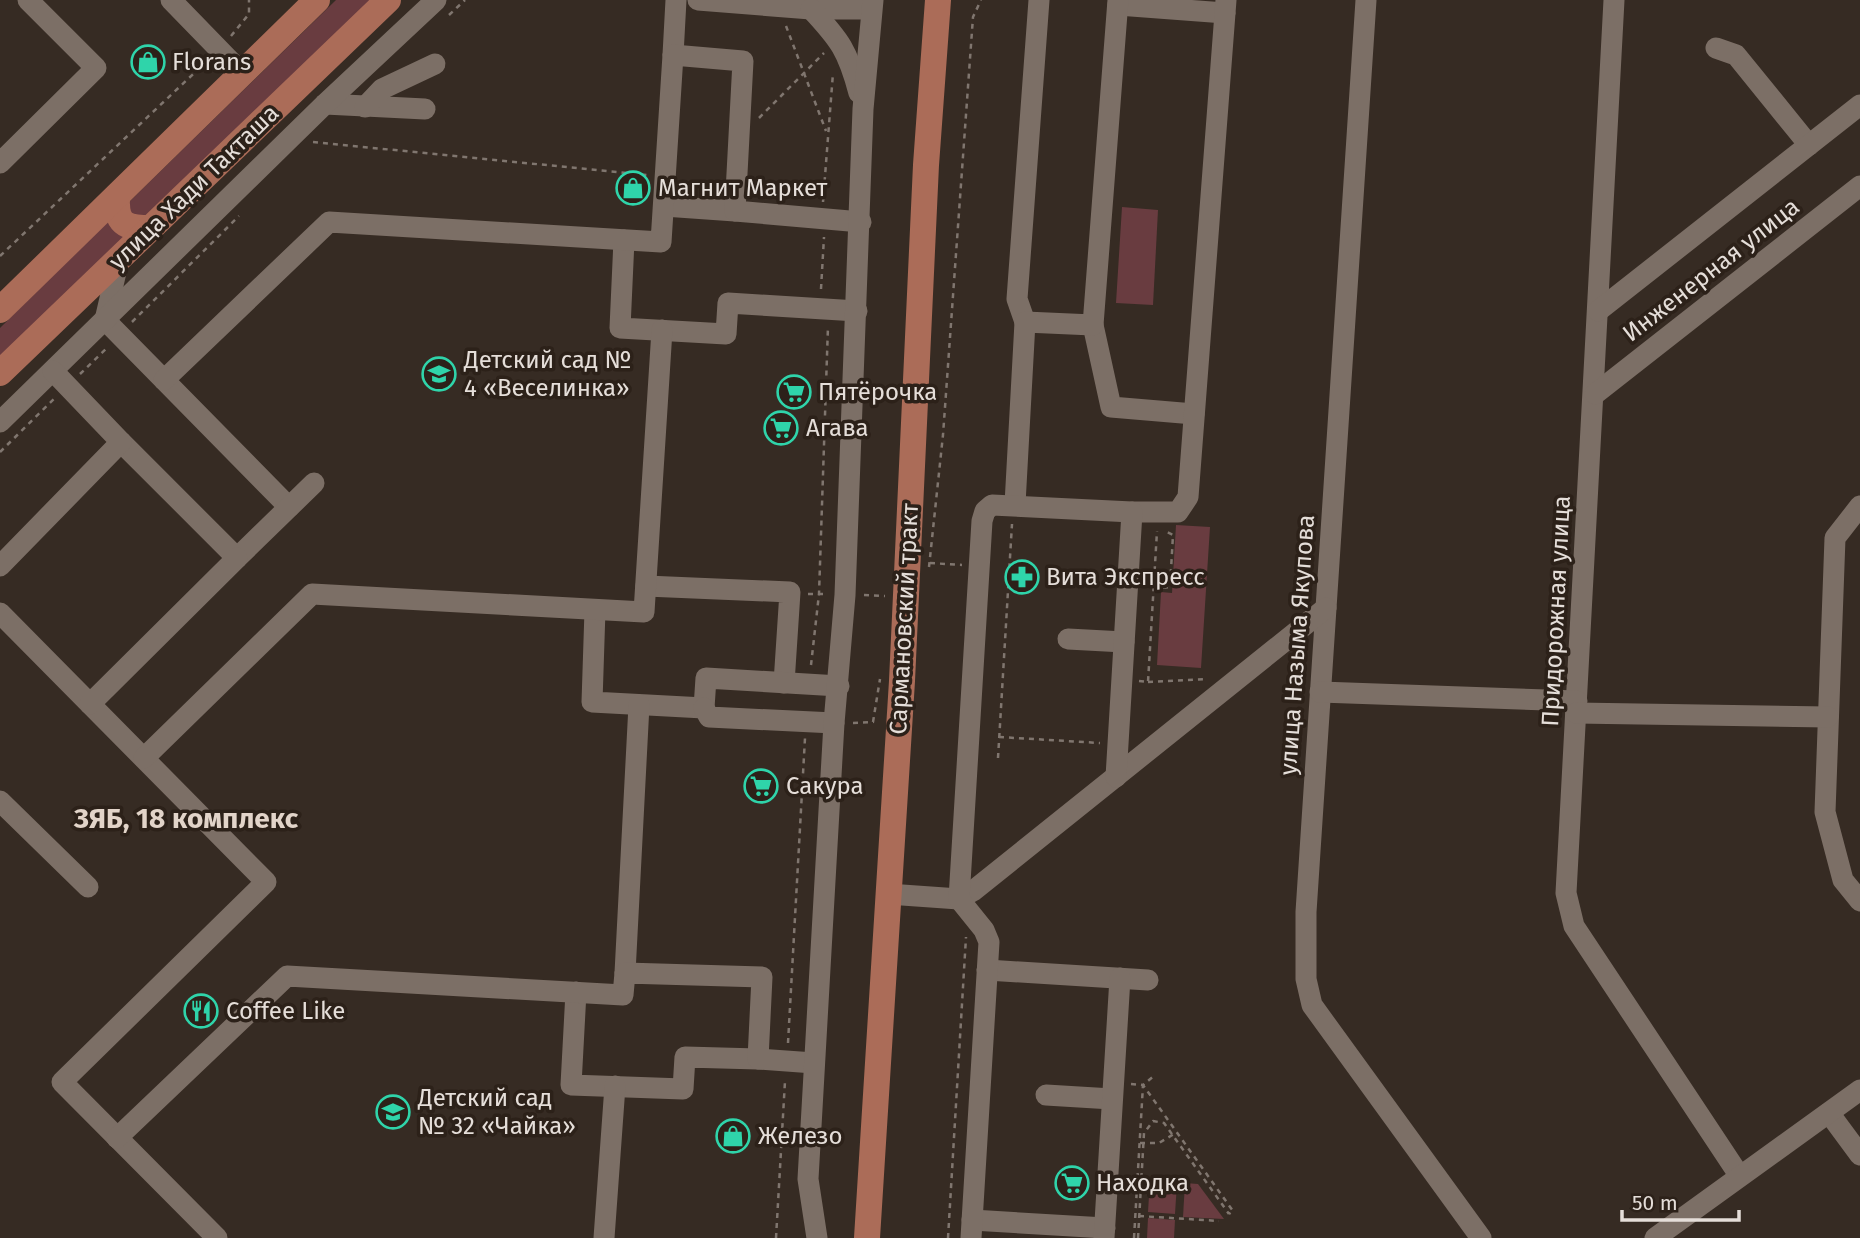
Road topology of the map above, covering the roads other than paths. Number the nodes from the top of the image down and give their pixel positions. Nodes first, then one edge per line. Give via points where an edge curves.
1 (29, 0) edge
2 (171, 0) edge
3 (317, 0) edge
4 (388, 0) edge
5 (676, 0) edge
6 (698, 0) edge
7 (937, 0) edge
8 (1039, 0) edge
9 (1366, 0) edge
10 (1614, 0) edge
11 (752, 1) edge
12 (1118, 2) edge
13 (871, 5) edge
14 (1226, 7) edge
15 (441, 9) edge
16 (811, 9) junction
17 (386, 47) junction
18 (1716, 48) dead end
19 (673, 55) junction
20 (330, 56) junction
21 (435, 64) dead end
22 (242, 73) junction
23 (325, 104) junction
24 (1860, 104) edge
25 (365, 107) junction
26 (863, 108) junction
27 (425, 109) dead end
28 (1809, 145) junction
29 (0, 163) edge
30 (1860, 186) edge
31 (117, 196) junction
32 (664, 199) junction
33 (735, 211) junction
34 (861, 222) junction
35 (151, 228) junction
36 (624, 240) junction
37 (119, 258) junction
38 (0, 310) edge
39 (857, 311) junction
40 (1598, 311) junction
41 (105, 320) junction
42 (1025, 322) junction
43 (1093, 325) junction
44 (662, 330) junction
45 (0, 373) edge
46 (60, 378) junction
47 (164, 380) junction
48 (1594, 394) junction
49 (1194, 414) junction
50 (0, 422) edge
51 (121, 442) junction
52 (314, 483) dead end
53 (1015, 504) junction
54 (1860, 506) edge
55 (289, 507) junction
56 (1132, 512) junction
57 (237, 558) junction
58 (0, 566) edge
59 (646, 586) junction
60 (1326, 608) junction
61 (595, 610) junction
62 (0, 613) edge
63 (1068, 639) dead end
64 (1124, 642) junction
65 (784, 683) junction
66 (839, 686) junction
67 (1320, 692) junction
68 (90, 704) junction
69 (639, 705) junction
70 (1576, 707) junction
71 (704, 708) junction
72 (1828, 717) junction
73 (834, 723) junction
74 (144, 758) junction
75 (1116, 777) junction
76 (0, 801) edge
77 (88, 887) dead end
78 (888, 894) junction
79 (1860, 901) edge
80 (963, 904) junction
81 (987, 970) junction
82 (625, 973) junction
83 (1120, 978) junction
84 (1148, 980) dead end
85 (576, 992) junction
86 (758, 1059) junction
87 (814, 1063) junction
88 (615, 1086) junction
89 (1860, 1090) edge
90 (1113, 1091) junction
91 (1046, 1096) dead end
92 (1829, 1113) junction
93 (117, 1138) junction
94 (1860, 1155) edge
95 (1739, 1175) junction
96 (972, 1229) edge
97 (1104, 1233) edge
98 (216, 1238) edge
99 (604, 1238) edge
100 (817, 1238) edge
101 (867, 1238) edge
102 (1481, 1238) edge
103 (1654, 1238) edge

1 - 29 street via 96,68
2 - 22 street
3 - 22 main road, улица Хади Такташа
4 - 20 main road, улица Хади Такташа
5 - 19 street
6 - 11 street
7 - 78 main road, Сармановский тракт
8 - 42 street via 1017,299
9 - 60 street, улица Назыма Якупова
10 - 40 street, Придорожная улица
11 - 16 street
12 - 14 street
12 - 43 street
13 - 16 street
13 - 26 street
14 - 49 street
15 - 17 street
16 - 26 street via 837,35
17 - 20 street
17 - 23 street
18 - 28 street via 1736,55
19 - 32 street
19 - 33 street via 743,61
20 - 35 main road, улица Хади Такташа
21 - 25 street via 382,89
22 - 31 main road, улица Хади Такташа
23 - 25 street
23 - 41 street
24 - 28 street
25 - 27 street
26 - 34 street
28 - 40 street
30 - 48 street, Инженерная улица
31 - 35 main road via 117,213 123,223
31 - 38 main road, улица Хади Такташа
32 - 33 street
32 - 36 street via 661,242
33 - 34 street
34 - 39 street
35 - 37 main road, улица Хади Такташа
36 - 44 street via 620,328
36 - 47 street via 329,222
37 - 41 street
37 - 45 main road, улица Хади Такташа
39 - 44 street via 728,303 726,334
39 - 66 street
40 - 48 street, Придорожная улица
41 - 46 street
41 - 47 street
42 - 43 street
42 - 53 street
43 - 49 street via 1111,407
44 - 59 street
46 - 50 street
46 - 51 street
47 - 55 street
48 - 70 street, Придорожная улица
49 - 56 street via 1185,506 1169,514
51 - 57 street
51 - 58 street
52 - 55 street
53 - 56 street
53 - 80 street via 992,505 982,520
54 - 72 street via 1835,538
55 - 57 street
56 - 64 street
57 - 68 street
59 - 61 street via 644,612
59 - 65 street via 790,593
60 - 67 street, улица Назыма Якупова
60 - 75 street
61 - 69 street via 592,702
61 - 74 street via 312,594
62 - 68 street
63 - 64 street
64 - 75 street
65 - 66 street
65 - 71 street via 706,678
66 - 73 street
67 - 70 street
67 - 102 street, улица Назыма Якупова via 1306,912 1306,979 1312,1005
68 - 74 street
69 - 71 street
69 - 82 street
70 - 72 street
70 - 95 street, Придорожная улица via 1566,893 1574,926
71 - 73 street via 709,717
72 - 79 street via 1825,812 1843,880
73 - 87 street
74 - 93 street via 266,881 62,1082
75 - 80 street
76 - 77 street
78 - 80 street
78 - 101 main road, Сармановский тракт
80 - 81 street via 988,936
81 - 83 street
81 - 96 street
82 - 85 street via 623,995
82 - 86 street via 762,976
83 - 84 street
83 - 90 street
85 - 88 street via 571,1085
85 - 93 street via 287,976
86 - 87 street
86 - 88 street via 685,1056 683,1089
87 - 100 street via 808,1179
88 - 99 street
89 - 92 street
90 - 91 street
90 - 97 street
92 - 94 street
92 - 95 street
93 - 98 street
95 - 103 street
96 - 97 street

